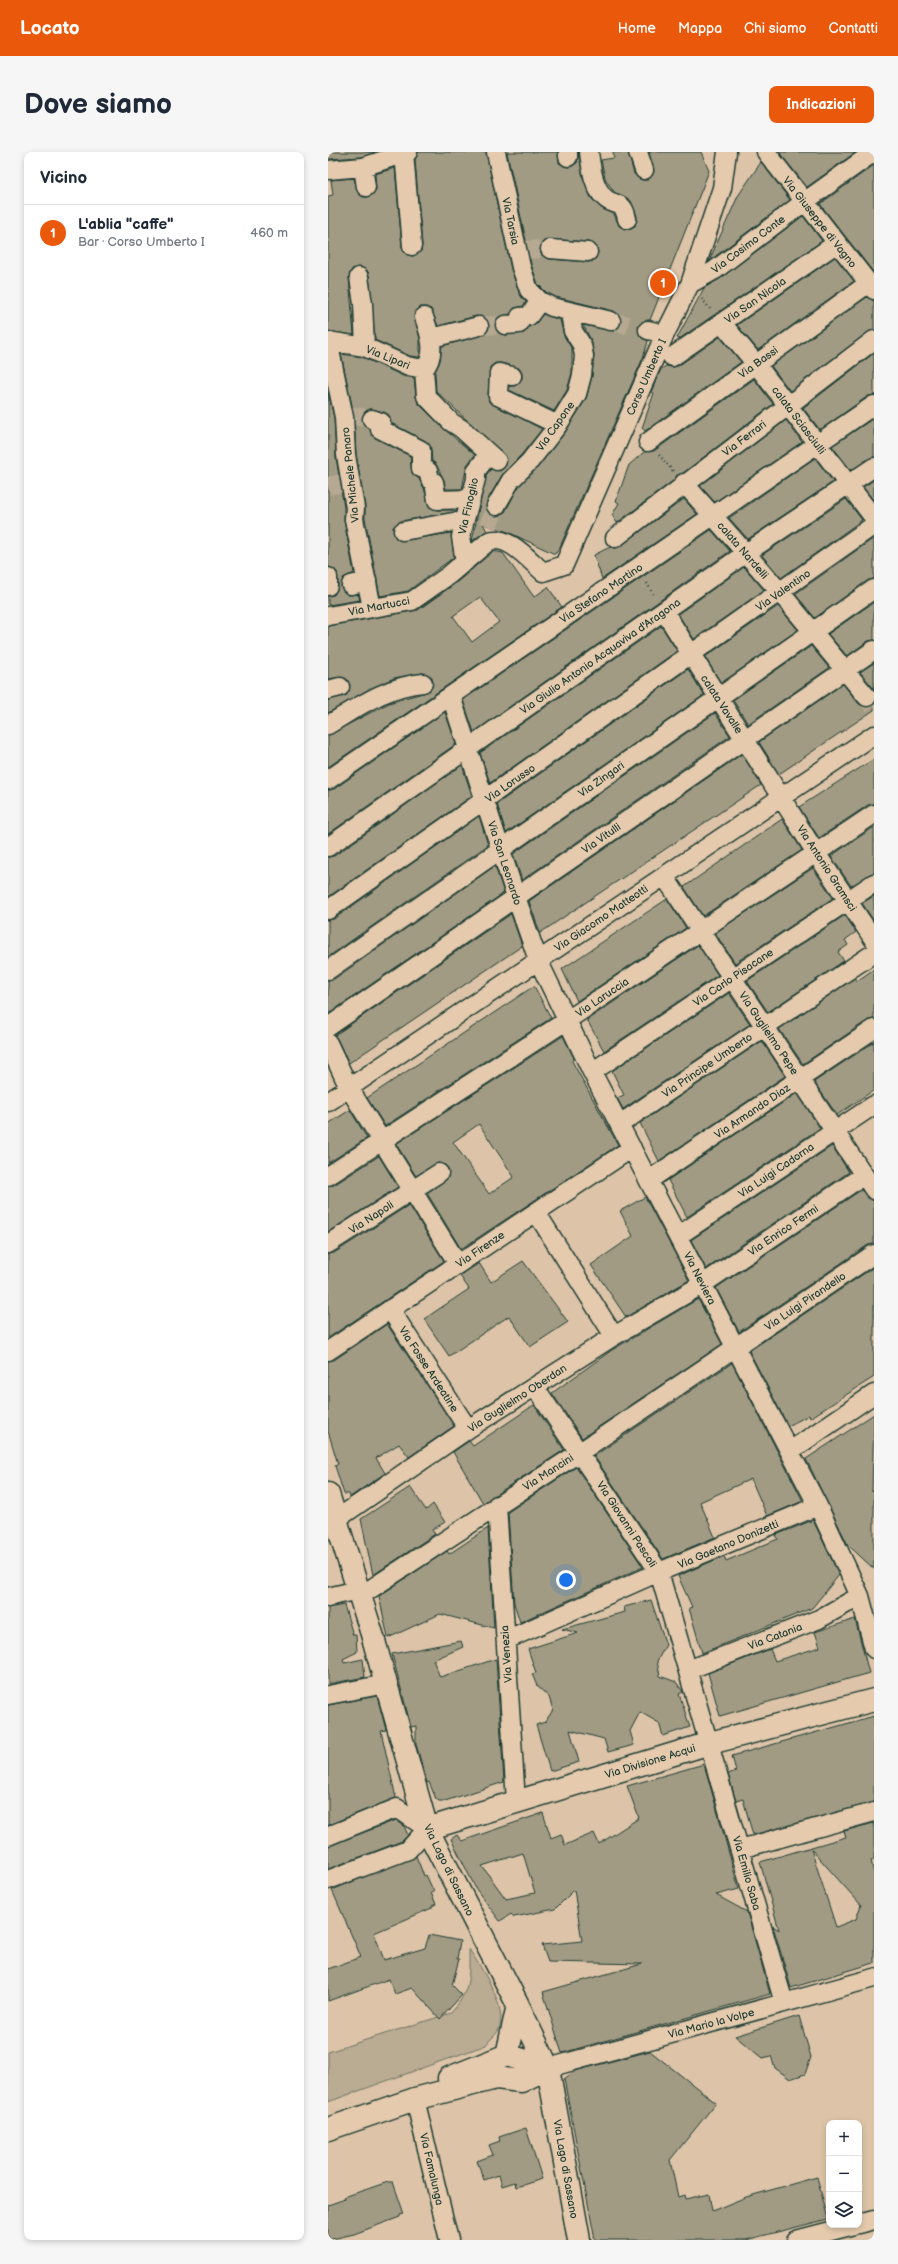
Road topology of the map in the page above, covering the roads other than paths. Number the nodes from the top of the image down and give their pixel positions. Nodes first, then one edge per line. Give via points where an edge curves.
1 (496, 152) edge
2 (589, 152) edge
3 (638, 152) edge
4 (727, 152) edge
5 (874, 152) edge
6 (406, 153) edge
7 (767, 153) edge
8 (363, 167) junction
9 (328, 170) edge
10 (644, 170) dead end
11 (366, 187) dead end
12 (804, 202) junction
13 (627, 219) dead end
14 (837, 243) junction
15 (412, 246) dead end
16 (550, 250) tunnel mouth
17 (588, 252) dead end
18 (358, 277) dead end
19 (690, 284) junction
20 (871, 287) edge
21 (534, 295) junction
22 (570, 313) junction
23 (424, 317) dead end
24 (611, 322) tunnel mouth
25 (722, 323) junction
26 (505, 325) tunnel mouth
27 (479, 326) tunnel mouth
28 (432, 338) junction
29 (874, 340) edge
30 (328, 341) edge
31 (365, 347) junction
32 (672, 357) dead end
33 (756, 364) junction
34 (424, 369) junction
35 (512, 376) dead end
36 (788, 404) junction
37 (874, 405) edge
38 (372, 419) tunnel mouth
39 (558, 425) junction
40 (648, 442) road end
41 (818, 444) junction
42 (874, 467) edge
43 (684, 483) junction
44 (848, 484) junction
45 (471, 499) junction
46 (496, 506) tunnel mouth
47 (714, 516) junction
48 (874, 518) edge
49 (464, 523) junction
50 (874, 525) edge
51 (402, 531) dead end
52 (488, 534) joint
53 (615, 538) dead end
54 (746, 553) junction
55 (465, 562) junction
56 (328, 577) edge
57 (328, 586) edge
58 (874, 589) edge
59 (780, 592) junction
60 (372, 608) junction
61 (664, 612) junction
62 (328, 616) edge
63 (813, 632) junction
64 (874, 650) edge
65 (691, 655) junction
66 (845, 669) junction
67 (423, 683) dead end
68 (451, 696) junction
69 (867, 697) tunnel mouth
70 (718, 698) junction
71 (328, 725) edge
72 (874, 734) edge
73 (744, 738) junction
74 (468, 747) junction
75 (328, 780) edge
76 (781, 797) junction
77 (485, 800) junction
78 (874, 814) edge
79 (328, 847) edge
80 (501, 849) junction
81 (816, 853) junction
82 (664, 876) junction
83 (874, 883) edge
84 (516, 897) junction
85 (848, 901) junction
86 (328, 910) edge
87 (700, 931) junction
88 (874, 940) edge
89 (874, 953) edge
90 (538, 960) junction
91 (328, 970) edge
92 (732, 978) junction
93 (566, 1021) junction
94 (328, 1027) edge
95 (764, 1027) junction
96 (874, 1029) edge
97 (328, 1043) edge
98 (592, 1072) junction
99 (799, 1079) junction
100 (349, 1088) junction
101 (328, 1102) edge
102 (874, 1105) edge
103 (620, 1124) junction
104 (835, 1131) junction
105 (381, 1141) junction
106 (632, 1148) junction
107 (439, 1173) dead end
108 (864, 1175) junction
109 (328, 1176) edge
110 (649, 1180) junction
111 (414, 1190) junction
112 (874, 1190) edge
113 (536, 1212) junction
114 (678, 1236) junction
115 (328, 1244) edge
116 (874, 1254) edge
117 (458, 1264) junction
118 (702, 1284) junction
119 (390, 1310) junction
120 (614, 1336) junction
121 (736, 1347) junction
122 (328, 1351) edge
123 (535, 1387) junction
124 (874, 1394) edge
125 (468, 1429) junction
126 (790, 1451) junction
127 (580, 1452) junction
128 (328, 1494) edge
129 (497, 1505) junction
130 (818, 1506) junction
131 (332, 1522) edge
132 (659, 1572) junction
133 (359, 1593) junction
134 (867, 1596) edge
135 (328, 1597) edge
136 (506, 1640) junction
137 (874, 1649) edge
138 (688, 1670) junction
139 (386, 1684) junction
140 (328, 1695) edge
141 (874, 1700) edge
142 (710, 1743) junction
143 (516, 1802) junction
144 (874, 1812) edge
145 (427, 1829) junction
146 (328, 1836) edge
147 (740, 1849) junction
148 (328, 1880) edge
149 (874, 1978) edge
150 (784, 2003) junction
151 (518, 2005) junction
152 (507, 2055) junction
153 (548, 2068) junction
154 (415, 2099) junction
155 (328, 2128) edge
156 (874, 2220) edge
157 (850, 2229) edge
158 (449, 2240) edge
159 (579, 2240) edge
160 (796, 2240) edge

1 - 21 street, Via Tarsia
2 - 13 street via 596,186 608,201 618,203 625,209
3 - 10 street
4 - 19 street, Corso Umberto I via 722,188
5 - 12 street, Via Cosimo Conte
6 - 8 street
6 - 15 street
7 - 12 street, Via Giuseppe di Vagno
8 - 9 street
8 - 11 street
12 - 14 street, Via Giuseppe di Vagno
12 - 19 street, Via Cosimo Conte via 715,270
14 - 20 street, Via Giuseppe di Vagno
14 - 25 street, Via San Nicola
16 - 17 street
18 - 31 street via 363,304
19 - 52 street, Corso Umberto I via 656,332 564,565 542,572 506,541
20 - 33 street, Via Bassi
21 - 22 street via 552,308
21 - 26 street via 529,316 520,317 519,324
22 - 24 street
22 - 39 street, Via Capone via 574,331 583,350 582,375 572,404
23 - 28 street
25 - 32 street, Via San Nicola
25 - 33 street, calata Sciasciulli
27 - 28 street
28 - 34 street via 429,364
29 - 36 street, Via Ferrari
30 - 31 street, Via Lipari
30 - 60 street, Via Michele Panaro via 346,416 344,438 349,481 350,540 359,583
31 - 34 street, Via Lipari via 407,366
33 - 36 street, calata Sciasciulli
33 - 40 street, Via Bassi
34 - 45 street, Via Finoglio via 426,396 447,418 493,457 476,471
35 - 39 street via 499,372 498,396
36 - 41 street, calata Sciasciulli
36 - 43 street, Via Ferrari
37 - 41 street, Via Stefano Martino
38 - 45 street via 381,422 380,429 421,450 421,468 428,471 430,479 434,482 437,500
39 - 46 street, Via Capone via 530,461 511,480
41 - 44 street, calata Sciasciulli
41 - 47 street, Via Stefano Martino
42 - 44 street, Via Giulio Antonio Acquaviva d'Aragona
43 - 47 street, calata Nardelli
43 - 53 street, Via Ferrari
44 - 48 street, calata Sciasciulli
44 - 54 street, Via Giulio Antonio Acquaviva d'Aragona
45 - 49 street, Via Finoglio
47 - 54 street, calata Nardelli
47 - 68 street, Via Stefano Martino
49 - 51 street via 453,522
49 - 55 street, Via Finoglio via 460,537
50 - 59 street, Via Valentino
52 - 55 street, Via Martucci
54 - 59 street, calata Nardelli
54 - 61 street, Via Giulio Antonio Acquaviva d'Aragona
55 - 60 street, Via Martucci via 412,601
56 - 57 street
58 - 63 street, Via Zingari
59 - 63 street, calata Nardelli
59 - 65 street, Via Valentino
60 - 62 street, Via Martucci
61 - 65 street, calata Vavalle
61 - 74 street, Via Giulio Antonio Acquaviva d'Aragona
63 - 66 street, calata Nardelli
63 - 70 street, Via Zingari
64 - 66 street, Via Vitulli
65 - 70 street, calata Vavalle
65 - 77 street, Via Lorusso
66 - 69 street, calata Nardelli
66 - 73 street, Via Vitulli
67 - 71 street via 407,684 387,691
68 - 74 street, Via San Leonardo
68 - 75 street, Via Stefano Martino
70 - 73 street, calata Vavalle
70 - 80 street, Via Zingari
72 - 76 street, Via Giacomo Matteotti
73 - 76 street, calata Vavalle
73 - 84 street, Via Vitulli
74 - 77 street, Via San Leonardo
74 - 79 street, Via Giulio Antonio Acquaviva d'Aragona
76 - 81 street, Via Antonio Gramsci
76 - 82 street, Via Giacomo Matteotti
77 - 80 street, Via San Leonardo
77 - 86 street, Via Lorusso
78 - 81 street, Via Laruccia
80 - 84 street, Via San Leonardo
80 - 91 street, Via Zingari
81 - 85 street, Via Antonio Gramsci
81 - 87 street, Via Laruccia
82 - 87 street, Via Guglielmo Pepe
82 - 90 street, Via Giacomo Matteotti
83 - 85 street, Via Carlo Pisacane
84 - 90 street, Via San Leonardo
84 - 94 street, Via Vitulli
85 - 88 street, Via Antonio Gramsci
85 - 92 street, Via Carlo Pisacane
87 - 92 street, Via Guglielmo Pepe
87 - 93 street, Via Laruccia
89 - 95 street, Via Principe Umberto
90 - 93 street, Via Neviera
90 - 100 street, Via Giacomo Matteotti
92 - 95 street, Via Guglielmo Pepe
92 - 98 street, Via Carlo Pisacane
93 - 98 street, Via Neviera
93 - 105 street, Via Laruccia
95 - 99 street, Via Guglielmo Pepe
95 - 103 street, Via Principe Umberto
96 - 99 street, Via Armando Diaz
97 - 100 street
98 - 103 street, Via Neviera
99 - 104 street, Via Guglielmo Pepe
99 - 110 street, Via Armando Diaz
100 - 101 street, Via Giacomo Matteotti
100 - 105 street
102 - 104 street, Via Luigi Cadorna
103 - 106 street, Via Neviera
104 - 108 street, Via Guglielmo Pepe
104 - 114 street, Via Luigi Cadorna
105 - 109 street, Via Laruccia
105 - 111 street
106 - 110 street, Via Neviera
106 - 113 street, Via Firenze
107 - 111 street, Via Napoli
108 - 112 street, Via Guglielmo Pepe
108 - 118 street, Via Enrico Fermi
110 - 114 street, Via Neviera
111 - 115 street, Via Napoli
111 - 117 street
113 - 117 street, Via Firenze
113 - 120 street
114 - 118 street, Via Neviera
116 - 121 street, Via Luigi Pirandello
117 - 119 street, Via Firenze
118 - 120 street, Via Guglielmo Oberdan
118 - 121 street, Via Neviera
119 - 122 street, Via Firenze
119 - 125 street, Via Fosse Ardeatine
120 - 123 street, Via Guglielmo Oberdan
121 - 126 street, Via Neviera
121 - 127 street, Via Mancini
123 - 125 street, Via Guglielmo Oberdan
123 - 127 street, Via Giovanni Pascoli
124 - 126 street
125 - 131 street, Via Guglielmo Oberdan
126 - 130 street, Via Neviera
127 - 129 street, Via Mancini
127 - 132 street, Via Giovanni Pascoli
128 - 131 street, Via Lago di Sassano
129 - 133 street, Via Mancini
129 - 136 street, Via Venezia
130 - 132 street, Via Gaetano Donizetti
130 - 134 street, Via Neviera
131 - 133 street, Via Lago di Sassano
132 - 136 street, Via Gaetano Donizetti
132 - 138 street, Via Giovanni Pascoli
133 - 135 street
133 - 139 street, Via Lago di Sassano
134 - 137 street, Via Neviera
134 - 138 street, Via Catania via 818,1619
136 - 143 street, Via Venezia
138 - 142 street, Via Giovanni Pascoli
139 - 140 street
139 - 145 street, Via Lago di Sassano
141 - 142 street, Via Divisione Acqui
142 - 143 street, Via Divisione Acqui
142 - 147 street, Via Emilio Saba
143 - 145 street, Via Divisione Acqui
144 - 147 street
145 - 146 street via 397,1808
145 - 148 street via 408,1850
145 - 151 street, Via Lago di Sassano
147 - 150 street, Via Emilio Saba
149 - 150 street, Via Mario la Volpe
150 - 153 street, Via Mario la Volpe
151 - 152 street
151 - 153 street, Via Lago di Sassano
152 - 153 street
152 - 154 street via 423,2089
153 - 154 street via 521,2080 496,2078
153 - 159 street, Via Lago di Sassano
154 - 155 street
154 - 158 street, Via Famalunga
156 - 157 street
157 - 160 street

